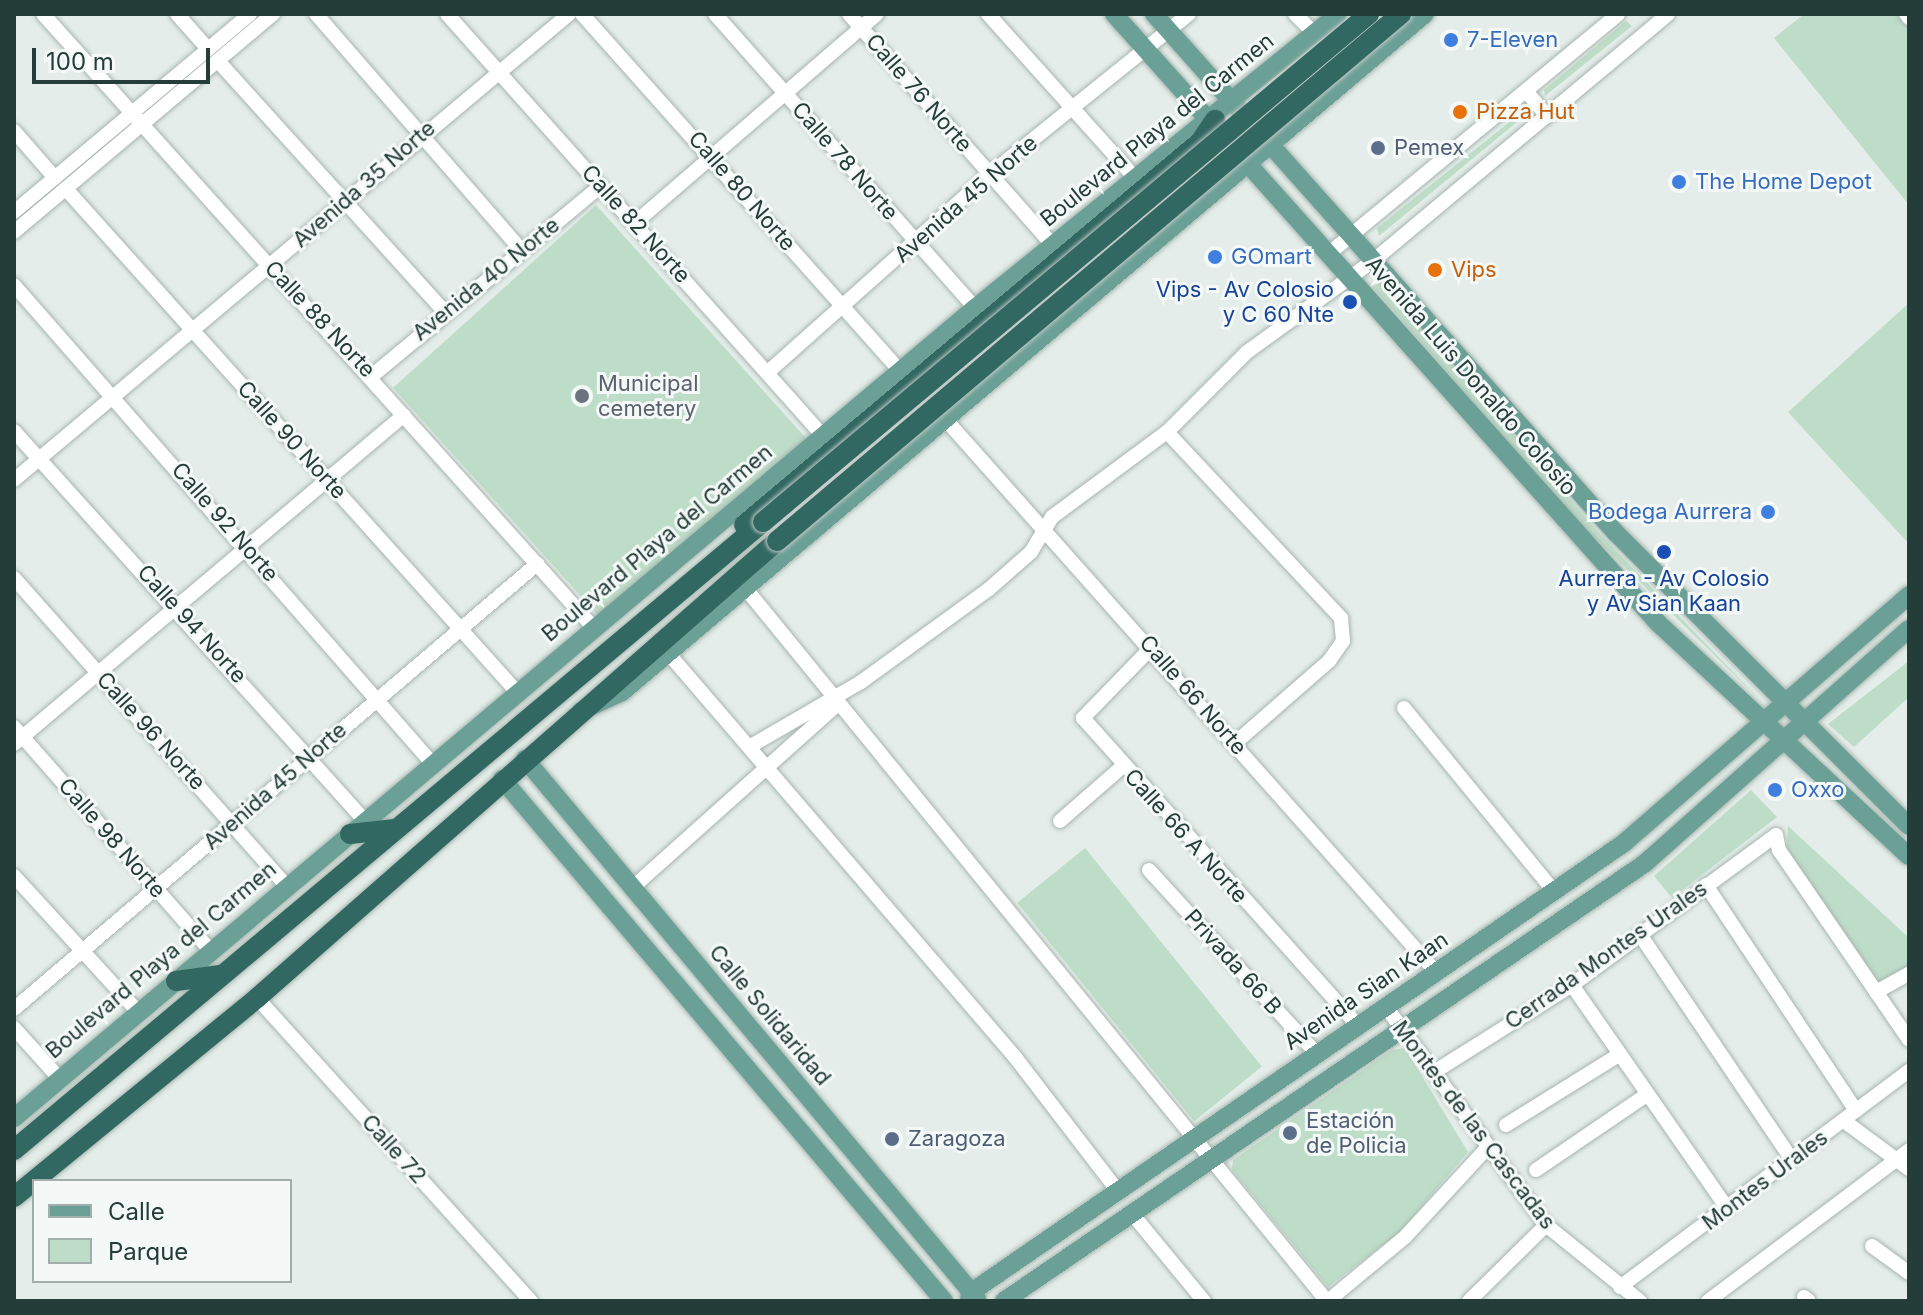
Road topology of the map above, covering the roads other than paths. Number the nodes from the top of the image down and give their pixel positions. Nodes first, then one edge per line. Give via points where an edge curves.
1 (43, 14) edge
2 (177, 14) edge
3 (250, 14) edge
4 (273, 14) edge
5 (316, 14) edge
6 (447, 14) edge
7 (569, 14) edge
8 (582, 14) edge
9 (715, 14) edge
10 (849, 14) edge
11 (877, 14) edge
12 (988, 14) edge
13 (1114, 14) edge
14 (1154, 14) edge
15 (1189, 14) edge
16 (1295, 14) edge
17 (1338, 14) edge
18 (1369, 14) edge
19 (1401, 14) edge
20 (1425, 14) edge
21 (1618, 14) edge
22 (1668, 14) edge
23 (861, 27) junction
24 (1168, 30) junction
25 (1315, 34) junction
26 (1144, 48) junction
27 (213, 55) junction
28 (499, 73) junction
29 (1354, 73) junction
30 (1526, 91) junction
31 (786, 94) junction
32 (1236, 101) junction
33 (1072, 108) junction
34 (1547, 116) junction
35 (137, 119) junction
36 (1215, 120) junction
37 (14, 131) edge
38 (422, 132) junction
39 (1272, 142) junction
40 (713, 156) junction
41 (1251, 160) junction
42 (990, 174) junction
43 (60, 183) junction
44 (1138, 184) junction
45 (601, 186) junction
46 (346, 196) junction
47 (14, 212) edge
48 (1180, 221) junction
49 (636, 222) junction
50 (14, 232) edge
51 (1353, 235) junction
52 (916, 243) junction
53 (1052, 244) junction
54 (520, 249) junction
55 (1332, 251) junction
56 (1374, 260) junction
57 (270, 266) junction
58 (1350, 276) junction
59 (14, 285) edge
60 (842, 306) junction
61 (975, 308) junction
62 (443, 310) junction
63 (193, 331) junction
64 (900, 371) junction
65 (768, 372) junction
66 (373, 375) junction
67 (114, 393) junction
68 (404, 415) junction
69 (946, 420) junction
70 (14, 431) edge
71 (1167, 432) junction
72 (823, 436) junction
73 (38, 459) junction
74 (326, 477) junction
75 (14, 480) edge
76 (1046, 529) junction
77 (245, 546) junction
78 (537, 564) junction
79 (14, 578) edge
80 (746, 589) junction
81 (1909, 595) edge
82 (175, 604) junction
83 (593, 627) junction
84 (460, 628) junction
85 (1909, 629) edge
86 (1151, 648) junction
87 (668, 653) junction
88 (99, 673) junction
89 (567, 686) junction
90 (517, 692) junction
91 (378, 699) junction
92 (835, 700) junction
93 (1779, 704) junction
94 (1404, 708) dead end
95 (581, 711) junction
96 (1759, 721) junction
97 (1799, 721) junction
98 (17, 736) edge
99 (1779, 741) junction
100 (1235, 743) junction
101 (749, 747) junction
102 (308, 755) junction
103 (525, 759) junction
104 (431, 762) junction
105 (1123, 766) junction
106 (769, 770) junction
107 (502, 779) junction
108 (1695, 779) junction
109 (1716, 802) junction
110 (1060, 821) dead end
111 (233, 823) junction
112 (1909, 826) edge
113 (358, 827) junction
114 (395, 829) junction
115 (1909, 856) edge
116 (609, 861) junction
117 (1149, 870) dead end
118 (14, 876) edge
119 (587, 879) junction
120 (286, 885) junction
121 (1706, 885) junction
122 (632, 888) junction
123 (156, 889) junction
124 (1554, 891) junction
125 (609, 905) junction
126 (1641, 936) junction
127 (81, 950) junction
128 (210, 950) junction
129 (1436, 972) junction
130 (1909, 974) edge
131 (219, 975) junction
132 (176, 981) junction
133 (1572, 985) junction
134 (1876, 992) junction
135 (257, 998) junction
136 (1386, 1007) junction
137 (14, 1009) edge
138 (138, 1012) junction
139 (1358, 1026) junction
140 (14, 1028) edge
141 (1403, 1030) junction
142 (1909, 1040) edge
143 (1317, 1054) junction
144 (1620, 1054) junction
145 (1909, 1071) edge
146 (1434, 1072) junction
147 (59, 1078) junction
148 (1648, 1094) junction
149 (1850, 1116) junction
150 (14, 1118) edge
151 (1506, 1125) dead end
152 (1198, 1136) junction
153 (16, 1147) edge
154 (1487, 1148) junction
155 (1909, 1150) edge
156 (1216, 1159) junction
157 (1792, 1160) junction
158 (1895, 1160) junction
159 (1909, 1169) edge
160 (1536, 1170) dead end
161 (36, 1179) edge
162 (32, 1182) edge
163 (1118, 1191) junction
164 (14, 1197) edge
165 (1727, 1208) junction
166 (1133, 1215) junction
167 (1546, 1225) junction
168 (1872, 1246) dead end
169 (1909, 1273) edge
170 (1620, 1287) junction
171 (973, 1298) edge
172 (531, 1301) edge
173 (944, 1301) edge
174 (1004, 1301) edge
175 (1204, 1301) edge
176 (1327, 1301) edge
177 (1469, 1301) edge
178 (1640, 1301) edge
179 (1708, 1301) edge

1 - 35 street, Calle 88 Norte
2 - 27 street
3 - 27 street
4 - 27 street
5 - 38 street
6 - 28 street, Calle 82 Norte
7 - 28 street, Avenida 35 Norte
8 - 40 street, Calle 80 Norte
9 - 31 street, Calle 78 Norte
10 - 23 street, Calle 76 Norte
11 - 23 street
12 - 33 street
13 - 26 main road, Avenida Luis Donaldo Colosio
14 - 24 main road, Avenida Luis Donaldo Colosio
15 - 24 street, Avenida 45 Norte
16 - 25 street
17 - 25 main road, Boulevard Playa del Carmen
18 - 89 highway, bridge
19 - 95 highway, bridge
20 - 29 main road
21 - 30 street
22 - 34 street
23 - 31 street
23 - 42 street, Calle 76 Norte
24 - 26 street, Avenida 45 Norte
24 - 32 main road, Avenida Luis Donaldo Colosio
25 - 29 main road via 1321,58
25 - 32 main road, Boulevard Playa del Carmen
26 - 33 street, Avenida 45 Norte
26 - 36 main road, Avenida Luis Donaldo Colosio
27 - 35 street
27 - 46 street
28 - 38 street, Avenida 35 Norte
28 - 45 street, Calle 82 Norte
29 - 39 main road
30 - 34 street
30 - 51 street
31 - 40 street
31 - 52 street, Calle 78 Norte
32 - 36 main road, Boulevard Playa del Carmen
32 - 39 main road, Avenida Luis Donaldo Colosio
33 - 42 street, Avenida 45 Norte
33 - 44 street
34 - 56 street
35 - 43 street
35 - 57 street, Calle 88 Norte
36 - 41 main road, Avenida Luis Donaldo Colosio
36 - 44 highway via 1200,142
37 - 43 street, Calle 90 Norte
38 - 46 street, Avenida 35 Norte
38 - 54 street
39 - 41 main road
39 - 51 main road, Avenida Luis Donaldo Colosio
40 - 49 street
40 - 60 street, Calle 80 Norte
41 - 48 main road
41 - 55 main road, Avenida Luis Donaldo Colosio
42 - 52 street, Avenida 45 Norte
42 - 53 street, Calle 76 Norte
43 - 47 street
43 - 50 street
43 - 63 street, Calle 90 Norte
44 - 48 main road via 1174,194
44 - 53 main road, Boulevard Playa del Carmen
44 - 89 highway via 577,667
45 - 49 street, Calle 82 Norte
45 - 54 street, Avenida 40 Norte
46 - 57 street, Avenida 35 Norte
46 - 62 street
48 - 69 main road
49 - 65 street, Calle 82 Norte
51 - 55 street
51 - 56 main road, Avenida Luis Donaldo Colosio
52 - 60 street, Avenida 45 Norte
52 - 61 street, Calle 78 Norte
53 - 61 main road, Boulevard Playa del Carmen
54 - 62 street, Avenida 40 Norte
55 - 58 main road, Avenida Luis Donaldo Colosio
56 - 58 street
56 - 93 main road, Avenida Luis Donaldo Colosio
57 - 63 street, Avenida 35 Norte
57 - 66 street, Calle 88 Norte
58 - 71 street via 1247,352
58 - 96 main road, Avenida Luis Donaldo Colosio via 1593,553
59 - 67 street, Calle 92 Norte
60 - 64 street, Calle 80 Norte
60 - 65 street, Avenida 45 Norte
61 - 64 main road, Boulevard Playa del Carmen
62 - 66 street, Avenida 40 Norte
63 - 67 street, Avenida 35 Norte
63 - 74 street, Calle 90 Norte
64 - 72 main road, Boulevard Playa del Carmen
65 - 72 street, Calle 82 Norte
66 - 68 street, Calle 88 Norte
67 - 73 street, Avenida 35 Norte
67 - 77 street, Calle 92 Norte
68 - 74 street
68 - 78 street, Calle 88 Norte
69 - 76 street, Calle 66 Norte
69 - 80 main road
70 - 73 street, Calle 94 Norte
71 - 76 street via 1052,517
71 - 100 street via 1341,618 1343,641 1329,661
72 - 83 main road, Boulevard Playa del Carmen
73 - 75 street, Avenida 35 Norte
73 - 82 street, Calle 94 Norte
74 - 77 street
74 - 84 street, Calle 90 Norte
76 - 86 street, Calle 66 Norte
76 - 92 street via 989,589
77 - 82 street
77 - 91 street, Calle 92 Norte
78 - 83 street, Calle 88 Norte
78 - 84 street, Avenida 45 Norte
79 - 88 street, Calle 96 Norte
80 - 87 main road
80 - 92 street
81 - 93 main road, Avenida Sian Kaan
82 - 88 street
82 - 102 street, Calle 94 Norte
83 - 90 main road, Boulevard Playa del Carmen
84 - 90 street, Calle 90 Norte
84 - 91 street, Avenida 45 Norte
85 - 97 main road
86 - 100 street, Calle 66 Norte
86 - 105 street, Calle 66 A Norte via 1084,713
87 - 95 main road via 604,706
87 - 101 street
88 - 98 street
88 - 111 street, Calle 96 Norte
89 - 114 highway
90 - 104 main road, Boulevard Playa del Carmen
91 - 102 street, Avenida 45 Norte
91 - 104 street, Calle 92 Norte
92 - 101 street
92 - 106 street
92 - 152 street
93 - 96 main road, Avenida Sian Kaan
93 - 97 main road, Avenida Luis Donaldo Colosio
94 - 124 street
95 - 103 highway
96 - 99 main road, Avenida Luis Donaldo Colosio
96 - 108 main road, Avenida Sian Kaan
97 - 99 main road
97 - 112 main road, Avenida Luis Donaldo Colosio
98 - 123 street, Calle 98 Norte
99 - 109 main road
99 - 115 main road, Avenida Luis Donaldo Colosio
100 - 129 street, Calle 66 Norte
101 - 106 street
102 - 111 street, Avenida 45 Norte
102 - 113 street, Calle 94 Norte
103 - 107 highway
103 - 116 main road, Calle Solidaridad
104 - 113 main road, Boulevard Playa del Carmen
105 - 110 street
105 - 139 street, Calle 66 A Norte
106 - 122 street
106 - 163 street via 1015,1057
107 - 119 main road
107 - 135 highway
108 - 109 main road
108 - 124 main road, Avenida Sian Kaan via 1624,843
109 - 141 main road via 1644,864
111 - 120 street, Calle 96 Norte
111 - 123 street, Avenida 45 Norte
113 - 114 highway
113 - 120 main road, Boulevard Playa del Carmen
114 - 131 highway
116 - 119 main road
116 - 122 main road, Calle Solidaridad
117 - 143 street, Privada 66 B
118 - 127 street
119 - 125 main road
120 - 128 main road, Boulevard Playa del Carmen
121 - 126 street, Cerrada Montes Urales
121 - 134 street, Cerrada Montes Urales via 1776,835 1779,850
121 - 149 street
122 - 125 main road
122 - 171 main road, Calle Solidaridad
123 - 127 street, Avenida 45 Norte
123 - 128 street, Calle 98 Norte
124 - 129 main road, Avenida Sian Kaan
125 - 173 main road
126 - 133 street, Cerrada Montes Urales
126 - 157 street
127 - 137 street, Avenida 45 Norte
127 - 138 street
128 - 132 main road, Boulevard Playa del Carmen
129 - 136 main road, Avenida Sian Kaan
130 - 134 street
131 - 132 highway
131 - 153 highway
132 - 138 main road, Boulevard Playa del Carmen
133 - 144 street
133 - 146 street, Cerrada Montes Urales
134 - 142 street
135 - 161 highway
135 - 172 street, Calle 72
136 - 139 main road, Avenida Sian Kaan
136 - 141 street, Montes de las Cascadas
138 - 147 main road, Boulevard Playa del Carmen
139 - 143 main road, Avenida Sian Kaan
140 - 147 street
141 - 146 street, Montes de las Cascadas
141 - 156 main road
143 - 152 main road, Avenida Sian Kaan
144 - 148 street
144 - 151 street
145 - 149 street, Montes Urales
146 - 154 street, Montes de las Cascadas
147 - 150 main road, Boulevard Playa del Carmen
148 - 160 street
148 - 165 street
149 - 157 street, Montes Urales
149 - 158 street
152 - 156 street
152 - 163 main road, Avenida Sian Kaan
154 - 167 street, Montes de las Cascadas
154 - 176 street via 1405,1237
155 - 158 street
156 - 166 main road
156 - 176 street
157 - 165 street, Montes Urales
158 - 159 street
158 - 179 street
162 - 164 highway
163 - 171 main road, Avenida Sian Kaan
165 - 170 street, Montes Urales
166 - 174 main road
166 - 175 street
167 - 170 street, Montes de las Cascadas
167 - 177 street
168 - 169 street
170 - 178 street, Montes de las Cascadas

